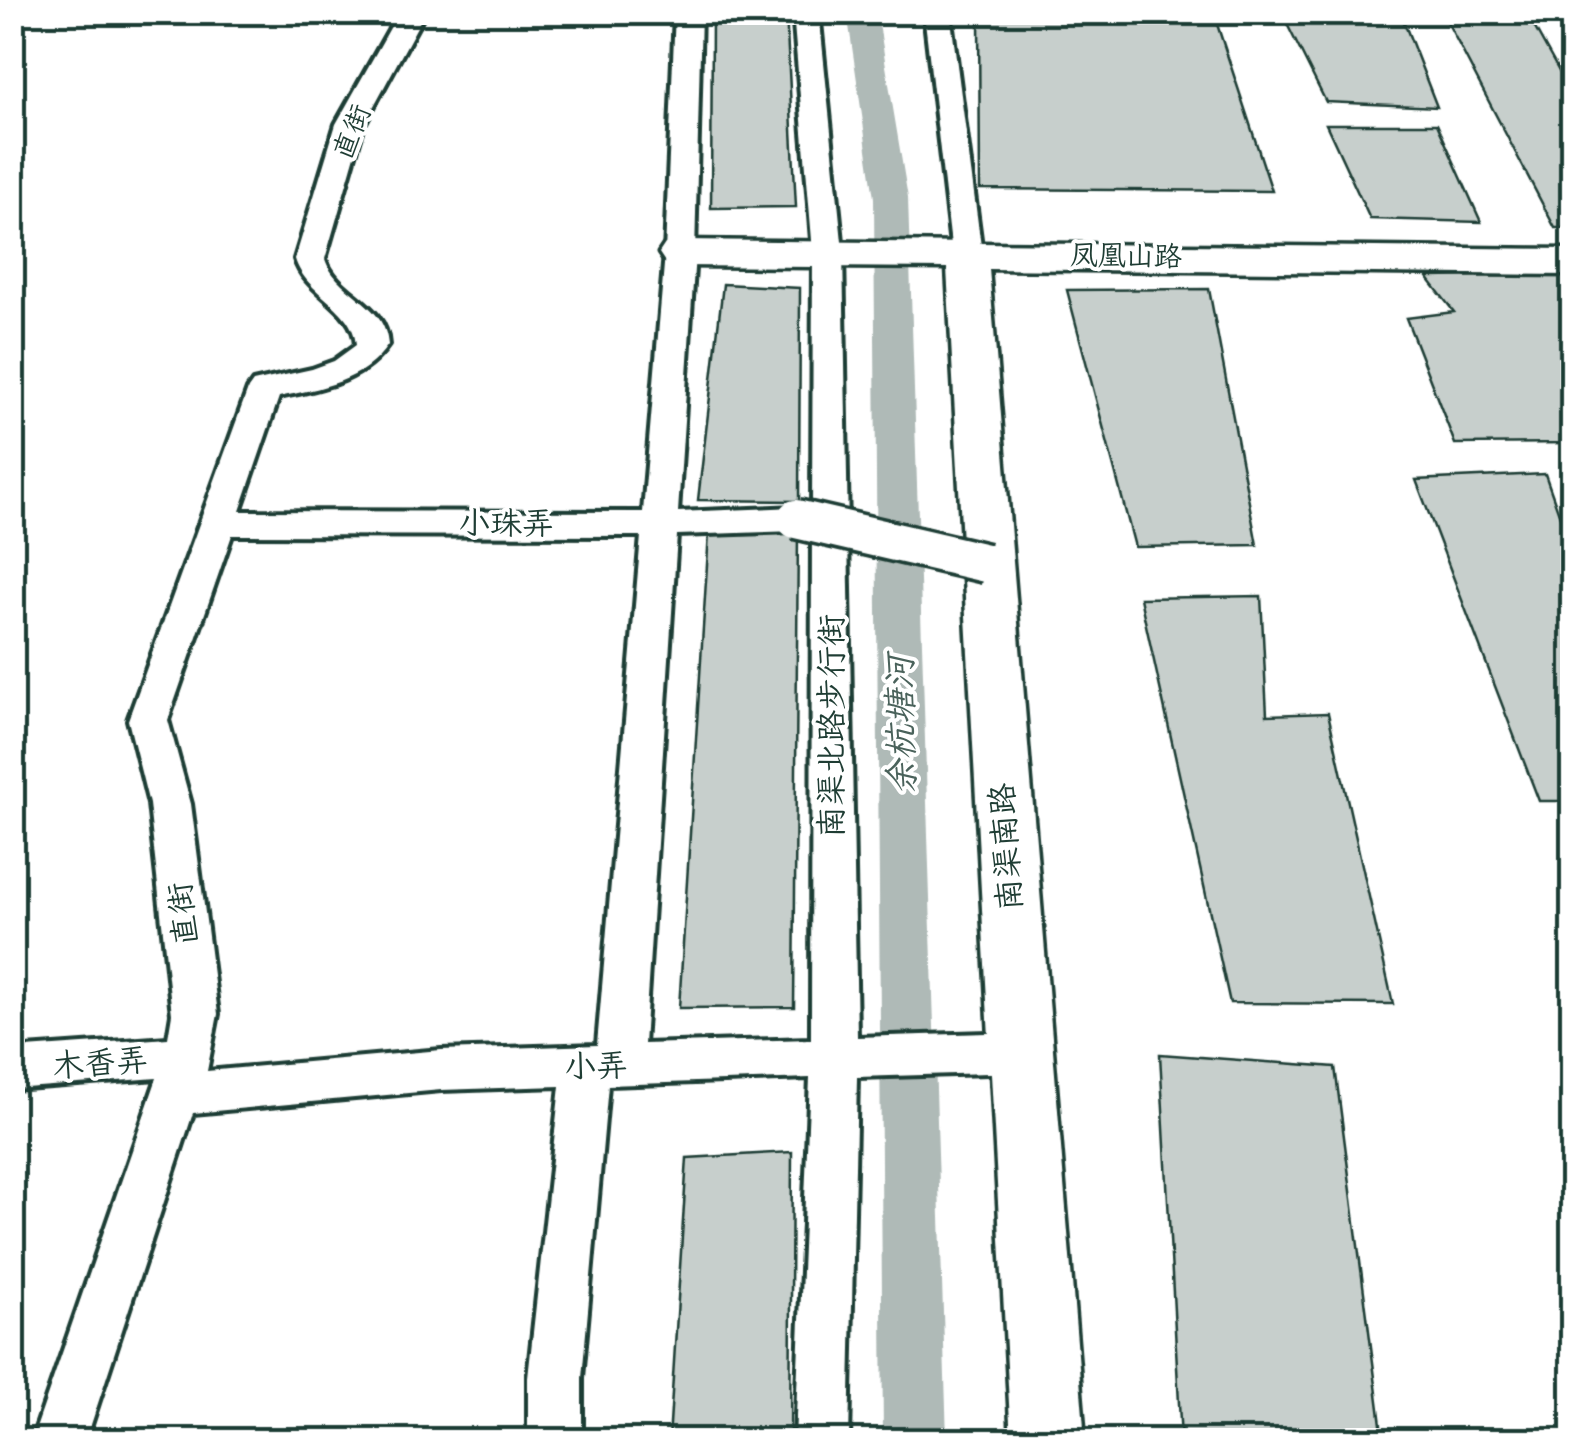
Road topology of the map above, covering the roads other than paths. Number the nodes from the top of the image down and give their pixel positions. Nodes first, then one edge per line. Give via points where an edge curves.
1 (412, 12) edge
2 (688, 12) edge
3 (806, 12) edge
4 (938, 12) edge
5 (680, 253) junction
6 (843, 253) junction
7 (968, 254) junction
8 (1572, 262) edge
9 (217, 523) junction
10 (661, 524) junction
11 (986, 563) junction
12 (1021, 1052) junction
13 (834, 1056) junction
14 (603, 1066) junction
15 (12, 1069) edge
16 (180, 1075) junction
17 (60, 1440) edge
18 (555, 1440) edge
19 (822, 1440) edge
20 (1048, 1440) edge

1 - 9 street, 直街 via 350,124 310,260 314,276 362,314 372,342 365,358 350,367 265,389
2 - 5 street
3 - 6 street, 南渠北路步行街
4 - 7 street
5 - 6 street, 凤凰山路
5 - 10 street
6 - 7 street, 凤凰山路
6 - 13 street, 南渠北路步行街
7 - 8 street, 凤凰山路
7 - 11 street, 南渠南路
9 - 10 street, 小珠弄
9 - 16 street, 直街 via 148,720 170,804 196,1014
10 - 11 street, 小珠弄, bridge via 796,519
10 - 14 street
11 - 12 street, 南渠南路
12 - 13 street, 小弄
12 - 20 street, 南渠南路
13 - 14 street, 小弄
13 - 19 street, 南渠北路步行街
14 - 16 street, 小弄
14 - 18 street via 555,1378
15 - 16 street, 木香弄
16 - 17 street, 直街

